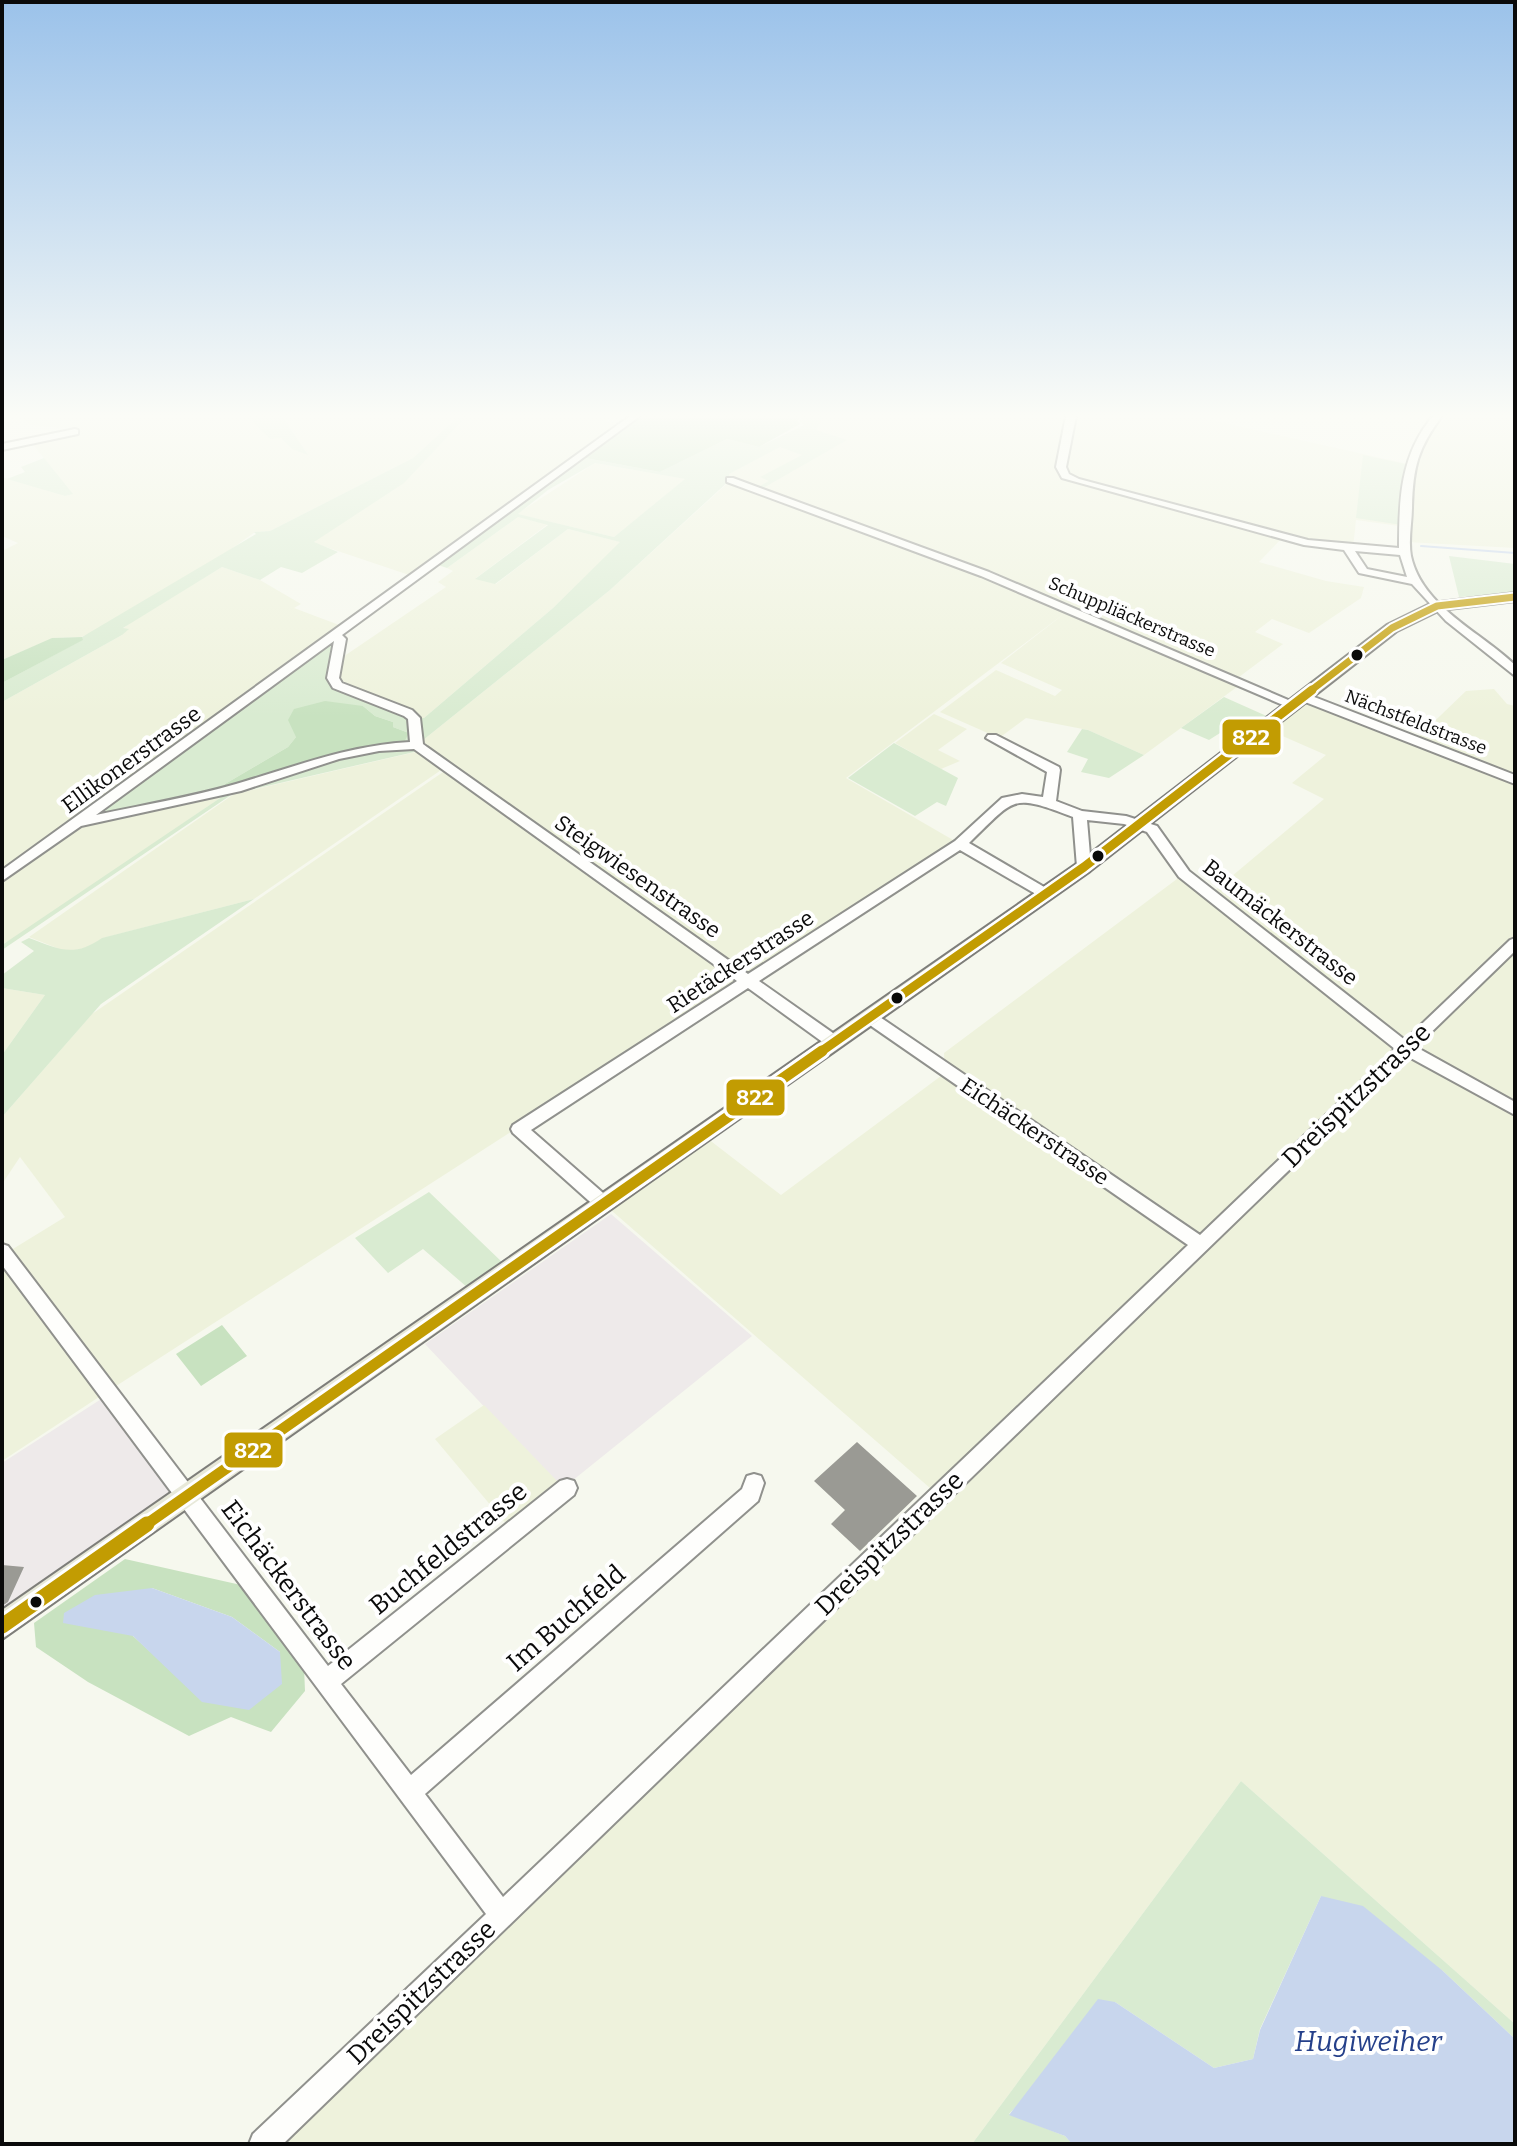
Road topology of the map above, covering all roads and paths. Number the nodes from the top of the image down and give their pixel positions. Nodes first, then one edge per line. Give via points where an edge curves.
1 (499, 516) edge
2 (828, 516) edge
3 (1208, 516) edge
4 (1406, 516) edge
5 (1348, 548) junction
6 (1404, 552) junction
7 (1416, 582) junction
8 (1515, 597) edge
9 (1437, 606) junction
10 (336, 636) junction
11 (1515, 672) edge
12 (1299, 701) junction
13 (992, 738) dead end
14 (417, 745) junction
15 (1515, 780) edge
16 (1049, 802) junction
17 (1080, 815) junction
18 (76, 823) junction
19 (1139, 824) junction
20 (960, 844) junction
21 (1084, 867) junction
22 (2, 877) edge
23 (1046, 894) junction
24 (1515, 943) edge
25 (749, 982) junction
26 (869, 1017) junction
27 (834, 1042) junction
28 (1405, 1048) junction
29 (1515, 1109) edge
30 (604, 1204) junction
31 (1200, 1244) junction
32 (2, 1251) edge
33 (754, 1483) dead end
34 (567, 1488) dead end
35 (188, 1496) junction
36 (2, 1626) edge
37 (326, 1682) junction
38 (409, 1792) junction
39 (502, 1915) junction
40 (263, 2144) edge

1 - 10 street, Ellikonerstrasse
2 - 12 street, Schuppliäckerstrasse
3 - 5 street
4 - 6 street
5 - 6 street
5 - 7 street via 1363,571
6 - 7 street
7 - 9 street
8 - 9 main road
9 - 11 street via 1493,648
9 - 12 main road via 1392,628
10 - 14 street via 337,685 408,713 416,725
10 - 18 street, Ellikonerstrasse
12 - 15 street, Nächstfeldstrasse
12 - 19 main road
13 - 16 street via 1054,770
14 - 18 street via 336,756 236,788
14 - 25 street, Steigwiesenstrasse
16 - 17 street, Rietäckerstrasse
16 - 20 street, Rietäckerstrasse via 1007,801
17 - 19 street, Rietäckerstrasse
17 - 21 street
18 - 22 street, Ellikonerstrasse
19 - 21 main road
19 - 28 street, Baumäckerstrasse via 1156,832 1184,874
20 - 23 street
20 - 25 street, Rietäckerstrasse
21 - 23 main road
23 - 26 main road
24 - 28 street, Dreispitzstrasse
25 - 27 street, Steigwiesenstrasse
25 - 30 street, Rietäckerstrasse via 519,1129
26 - 27 main road
26 - 31 street, Eichäckerstrasse
27 - 30 main road
28 - 29 street, Baumäckerstrasse
28 - 31 street, Dreispitzstrasse
30 - 35 main road
31 - 39 street, Dreispitzstrasse
32 - 35 street, Eichäckerstrasse
33 - 38 street, Im Buchfeld via 751,1494
34 - 37 street, Buchfeldstrasse
35 - 36 main road
35 - 37 street, Eichäckerstrasse
37 - 38 street, Eichäckerstrasse
38 - 39 street, Eichäckerstrasse
39 - 40 street, Dreispitzstrasse

